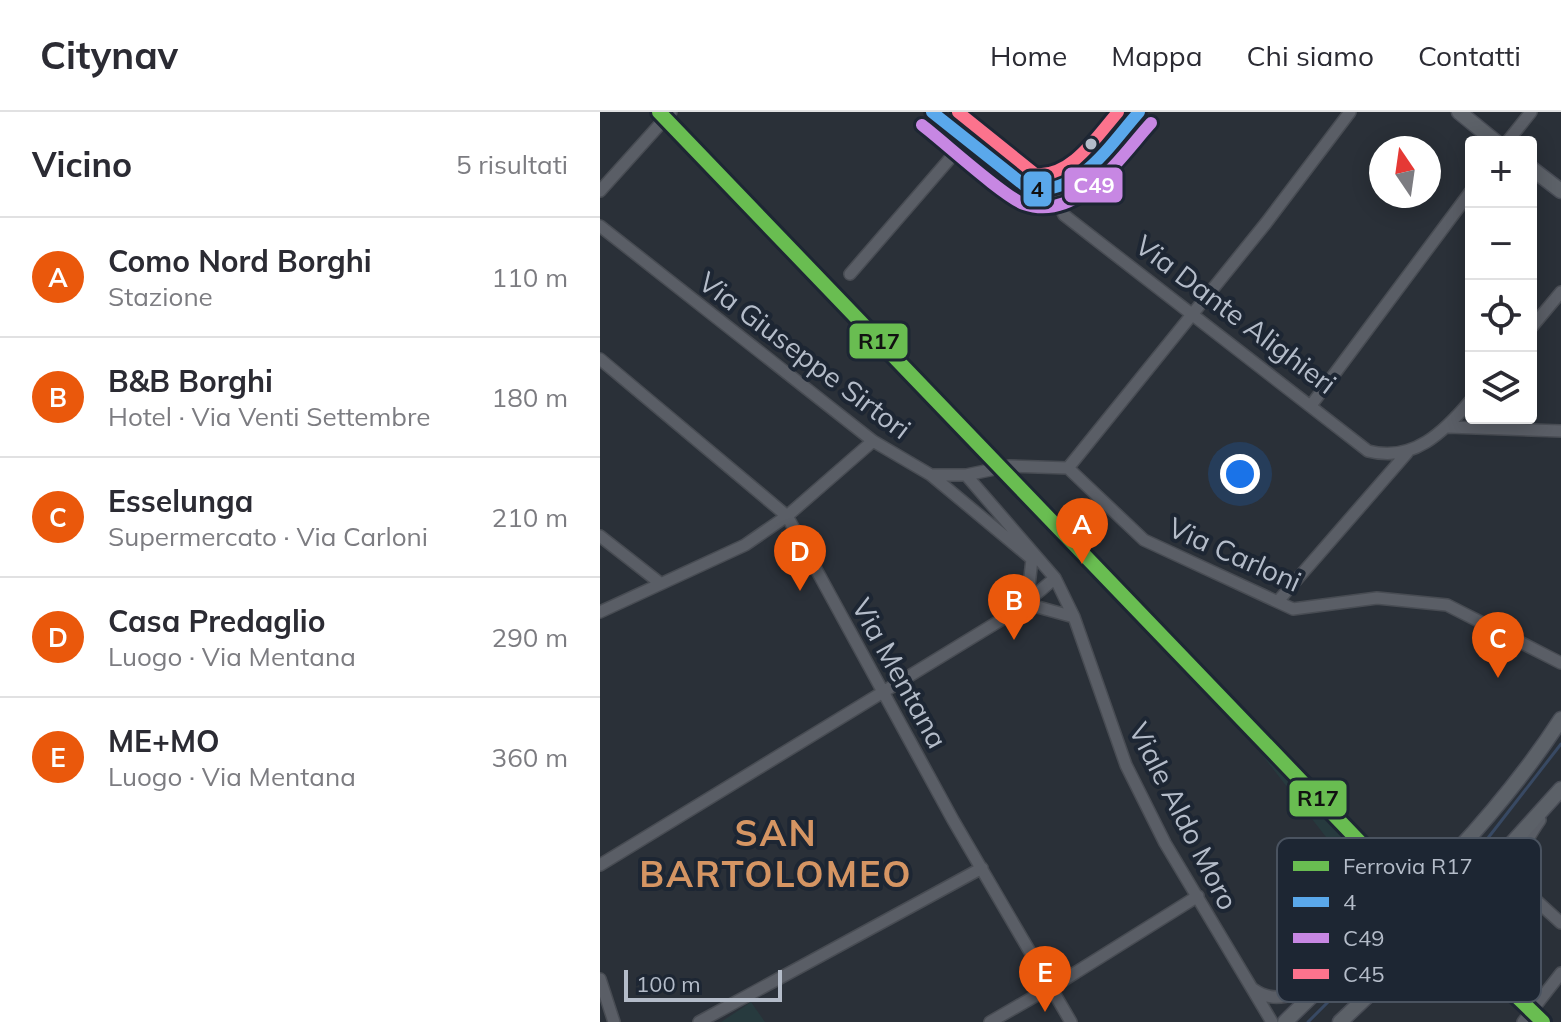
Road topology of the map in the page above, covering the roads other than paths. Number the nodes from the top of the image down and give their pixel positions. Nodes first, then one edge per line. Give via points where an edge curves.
1 (671, 112) edge
2 (932, 112) edge
3 (1139, 112) edge
4 (1350, 112) edge
5 (1459, 112) edge
6 (1531, 112) edge
7 (1489, 136) edge
8 (1512, 136) edge
9 (966, 140) junction
10 (1537, 173) edge
11 (600, 191) edge
12 (1054, 191) junction
13 (1561, 191) edge
14 (1465, 199) edge
15 (600, 226) edge
16 (850, 274) dead end
17 (1561, 292) edge
18 (1192, 312) junction
19 (1537, 321) edge
20 (600, 359) edge
21 (1312, 404) junction
22 (1465, 407) edge
23 (1448, 427) junction
24 (1561, 431) edge
25 (873, 441) junction
26 (1407, 453) junction
27 (1068, 468) junction
28 (931, 475) junction
29 (966, 475) junction
30 (787, 516) junction
31 (600, 536) edge
32 (1055, 578) junction
33 (660, 583) junction
34 (1279, 600) junction
35 (1027, 604) junction
36 (600, 612) edge
37 (1074, 617) junction
38 (1561, 663) edge
39 (884, 694) junction
40 (1561, 719) edge
41 (1561, 790) edge
42 (1466, 838) edge
43 (1519, 838) edge
44 (1531, 838) edge
45 (600, 865) edge
46 (982, 868) junction
47 (1198, 896) junction
48 (1541, 905) edge
49 (1561, 923) edge
50 (1561, 973) edge
51 (600, 979) edge
52 (1248, 985) junction
53 (1051, 988) junction
54 (1277, 998) edge
55 (1541, 999) edge
56 (604, 1000) edge
57 (1306, 1002) edge
58 (1361, 1002) edge
59 (1539, 1002) edge
60 (614, 1022) edge
61 (699, 1022) edge
62 (990, 1022) edge
63 (1071, 1022) edge
64 (1272, 1022) edge
65 (1285, 1022) edge
66 (1340, 1022) edge
67 (1523, 1022) edge

1 - 11 street
2 - 9 main road
3 - 12 main road via 1077,178
4 - 18 street
5 - 7 main road
6 - 8 street
9 - 12 main road via 1029,189
9 - 16 street
10 - 13 main road
12 - 18 street, Via Dante Alighieri via 1064,215
14 - 21 street
15 - 25 street, Via Giuseppe Sirtori
17 - 19 street
18 - 21 street, Via Dante Alighieri
18 - 27 street
20 - 30 street, Via Mentana
21 - 26 street, Via Dante Alighieri via 1368,451
22 - 23 street
23 - 24 street
23 - 26 street
25 - 28 street, Via Giuseppe Sirtori
25 - 30 street
26 - 34 street
27 - 29 street via 998,468
27 - 34 street, Via Carloni via 1144,540
28 - 29 street
28 - 35 street, Via Giuseppe Sirtori via 1032,559
29 - 32 street, Viale Aldo Moro
30 - 33 street via 745,545
30 - 39 street, Via Mentana
31 - 33 street
32 - 35 street
32 - 37 street, Viale Aldo Moro
33 - 36 street
34 - 38 street, Via Carloni via 1301,610 1377,598 1447,605
35 - 37 street
35 - 39 street
37 - 47 street, Viale Aldo Moro via 1126,765
39 - 45 street
39 - 46 street, Via Mentana
40 - 42 main road via 1538,755
41 - 43 main road
41 - 44 street
46 - 53 street, Via Mentana
46 - 61 street
47 - 52 street, Viale Aldo Moro
47 - 53 street
48 - 49 street
50 - 55 street
51 - 56 street
52 - 54 street
52 - 64 street, Viale Aldo Moro
53 - 62 street
53 - 63 street, Via Mentana
56 - 60 street
57 - 65 main road
58 - 66 main road
59 - 67 street

